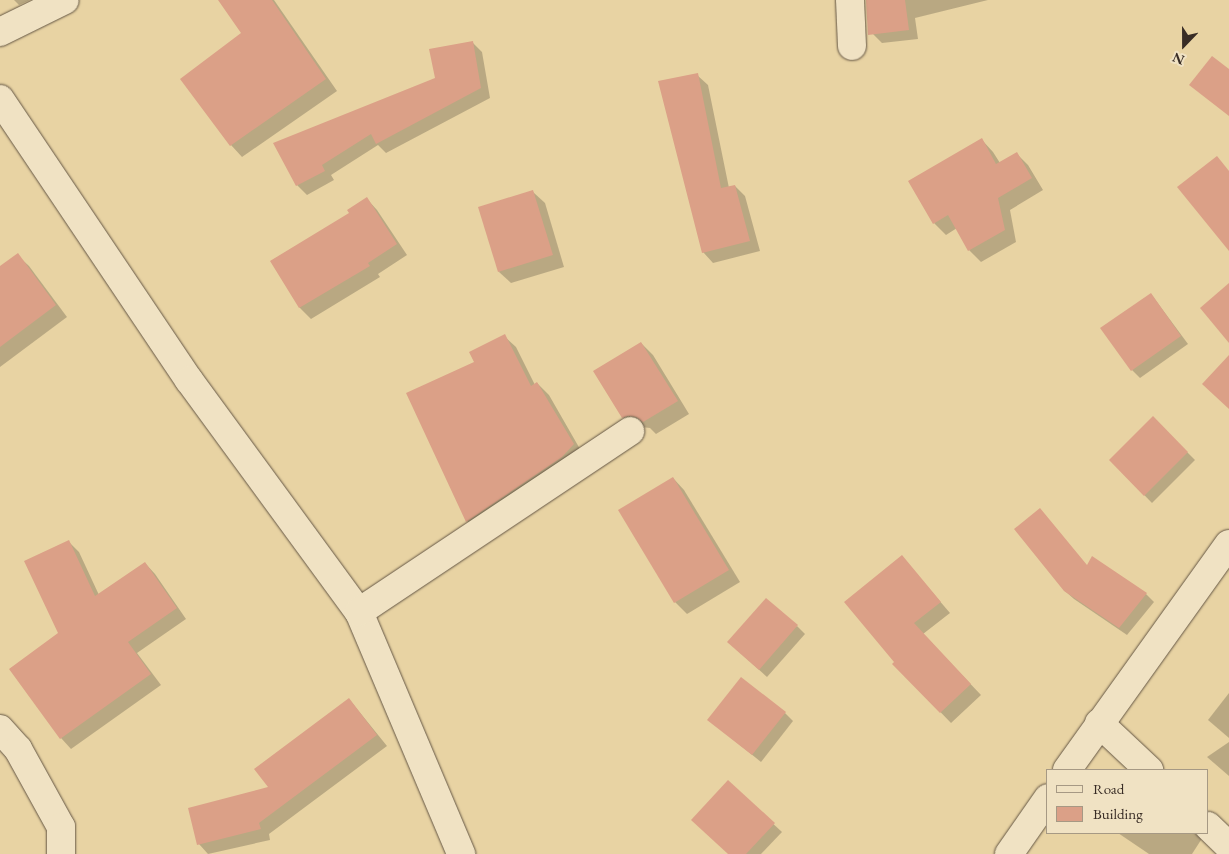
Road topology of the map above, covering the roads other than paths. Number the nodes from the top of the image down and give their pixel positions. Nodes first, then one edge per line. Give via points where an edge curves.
1 (65, 0) edge
2 (850, 0) edge
3 (0, 32) edge
4 (852, 46) dead end
5 (0, 99) edge
6 (630, 430) dead end
7 (1229, 544) edge
8 (359, 612) junction
9 (1100, 723) junction
10 (0, 729) edge
11 (1068, 769) edge
12 (1148, 769) edge
13 (1046, 801) edge
14 (1209, 827) edge
15 (1229, 846) edge
16 (61, 854) edge
17 (461, 854) edge
18 (1009, 854) edge

1 - 3 street
2 - 4 street
5 - 8 street via 189,380
6 - 8 street
7 - 9 street
8 - 17 street
9 - 11 street
9 - 12 street
10 - 16 street via 18,749 61,827
13 - 18 street
14 - 15 street

